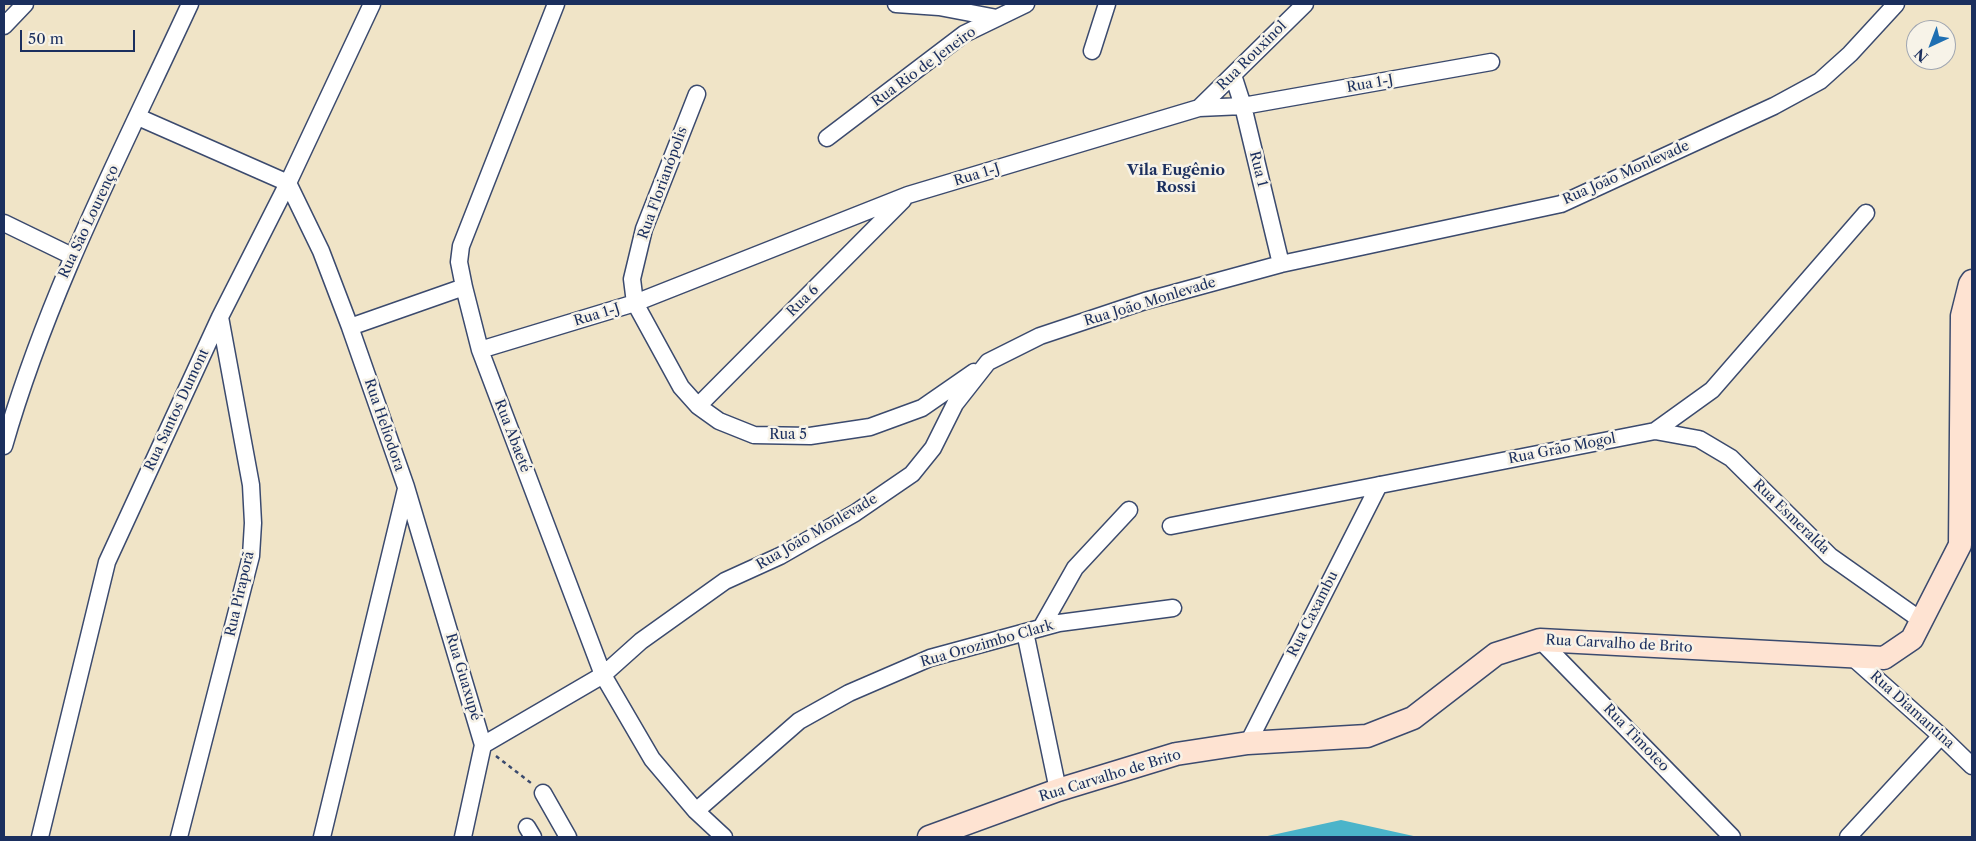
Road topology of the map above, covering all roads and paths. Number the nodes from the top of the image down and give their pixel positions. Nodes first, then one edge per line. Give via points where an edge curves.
1 (25, 4) edge
2 (190, 4) edge
3 (372, 4) edge
4 (896, 4) edge
5 (1026, 4) edge
6 (1107, 4) edge
7 (1305, 4) edge
8 (1896, 4) edge
9 (554, 6) edge
10 (997, 18) junction
11 (4, 26) edge
12 (1092, 51) dead end
13 (1491, 62) dead end
14 (1233, 75) junction
15 (697, 94) dead end
16 (1243, 106) junction
17 (1199, 108) junction
18 (138, 117) junction
19 (827, 138) dead end
20 (288, 183) junction
21 (908, 195) junction
22 (1866, 213) dead end
23 (4, 223) edge
24 (72, 256) junction
25 (1281, 264) junction
26 (1972, 280) edge
27 (464, 287) junction
28 (635, 303) junction
29 (220, 317) junction
30 (350, 328) junction
31 (480, 350) junction
32 (988, 362) junction
33 (698, 406) junction
34 (1654, 431) junction
35 (4, 446) edge
36 (1379, 485) junction
37 (406, 487) junction
38 (1129, 510) dead end
39 (1171, 526) dead end
40 (1173, 608) dead end
41 (1922, 621) junction
42 (1033, 630) junction
43 (1540, 640) junction
44 (1850, 656) junction
45 (603, 675) junction
46 (1941, 736) junction
47 (1248, 743) junction
48 (483, 745) junction
49 (1972, 766) edge
50 (1058, 790) junction
51 (543, 793) joint
52 (696, 811) junction
53 (40, 837) edge
54 (179, 837) edge
55 (322, 837) edge
56 (463, 837) edge
57 (568, 837) edge
58 (724, 837) edge
59 (930, 837) edge
60 (1732, 837) edge
61 (1848, 837) edge

1 - 11 street
2 - 18 street, Rua São Lourenço
3 - 20 street, Rua Santos Dumont
4 - 10 street via 939,7
5 - 10 street, Rua Rio de Jeneiro
6 - 12 street
7 - 14 street, Rua Rouxinol
8 - 25 street, Rua João Monlevade via 1850,54 1820,80 1774,106 1561,204
9 - 27 street, Rua Abaeté via 461,246
10 - 19 street, Rua Rio de Jeneiro via 964,34
13 - 16 street, Rua 1-J
14 - 16 street, Rua 1
14 - 17 street, Rua Rouxinol
15 - 28 street, Rua Florianópolis via 644,228 632,279
16 - 17 street, Rua 1-J
16 - 25 street, Rua 1
17 - 21 street, Rua 1-J
18 - 20 street
18 - 24 street, Rua São Lourenço
20 - 29 street, Rua Santos Dumont
20 - 30 street, Rua Heliodora via 321,251
21 - 28 street, Rua 1-J
21 - 33 street, Rua 6
22 - 34 street, Rua Grão Mogol via 1712,390
23 - 24 street
24 - 35 street, Rua São Lourenço via 20,389
25 - 32 street, Rua João Monlevade via 1145,301 1057,330
26 - 41 street, Rua Carvalho de Brito via 1962,316 1960,545
27 - 30 street
27 - 31 street, Rua Abaeté
28 - 31 street, Rua 1-J
28 - 33 street, Rua 5 via 681,387
29 - 53 street, Rua Santos Dumont via 107,562
29 - 54 street, Rua Piraporã via 250,485 253,523 250,556
30 - 37 street, Rua Heliodora
31 - 45 street, Rua Abaeté
32 - 33 street, Rua 5 via 922,408 870,427 810,436 754,435 718,420
32 - 45 street, Rua João Monlevade via 955,404 933,448 912,474 856,513 788,552 725,581 641,641
34 - 36 street, Rua Grão Mogol
34 - 41 street, Rua Esmeralda via 1699,439 1731,458 1830,556
36 - 39 street, Rua Grão Mogol
36 - 47 street, Rua Caxambu
37 - 48 street, Rua Guaxupé
37 - 55 street, Rua Heliodora
38 - 42 street via 1075,568
40 - 42 street, Rua Orozimbo Clark
41 - 44 street, Rua Carvalho de Brito via 1912,639 1884,658
42 - 50 street
42 - 52 street, Rua Orozimbo Clark via 930,658 849,693 799,721
43 - 44 street, Rua Carvalho de Brito
43 - 47 street, Rua Carvalho de Brito via 1496,654 1413,718 1367,736
43 - 60 street, Rua Timoteo
44 - 46 street, Rua Diamantina
45 - 48 street, Rua João Monlevade
45 - 52 street, Rua Abaeté via 652,759
46 - 49 street, Rua Diamantina
46 - 61 street
47 - 50 street, Rua Carvalho de Brito via 1176,754
48 - 51 path
48 - 56 street
50 - 59 street, Rua Carvalho de Brito
51 - 57 street
52 - 58 street, Rua Abaeté

